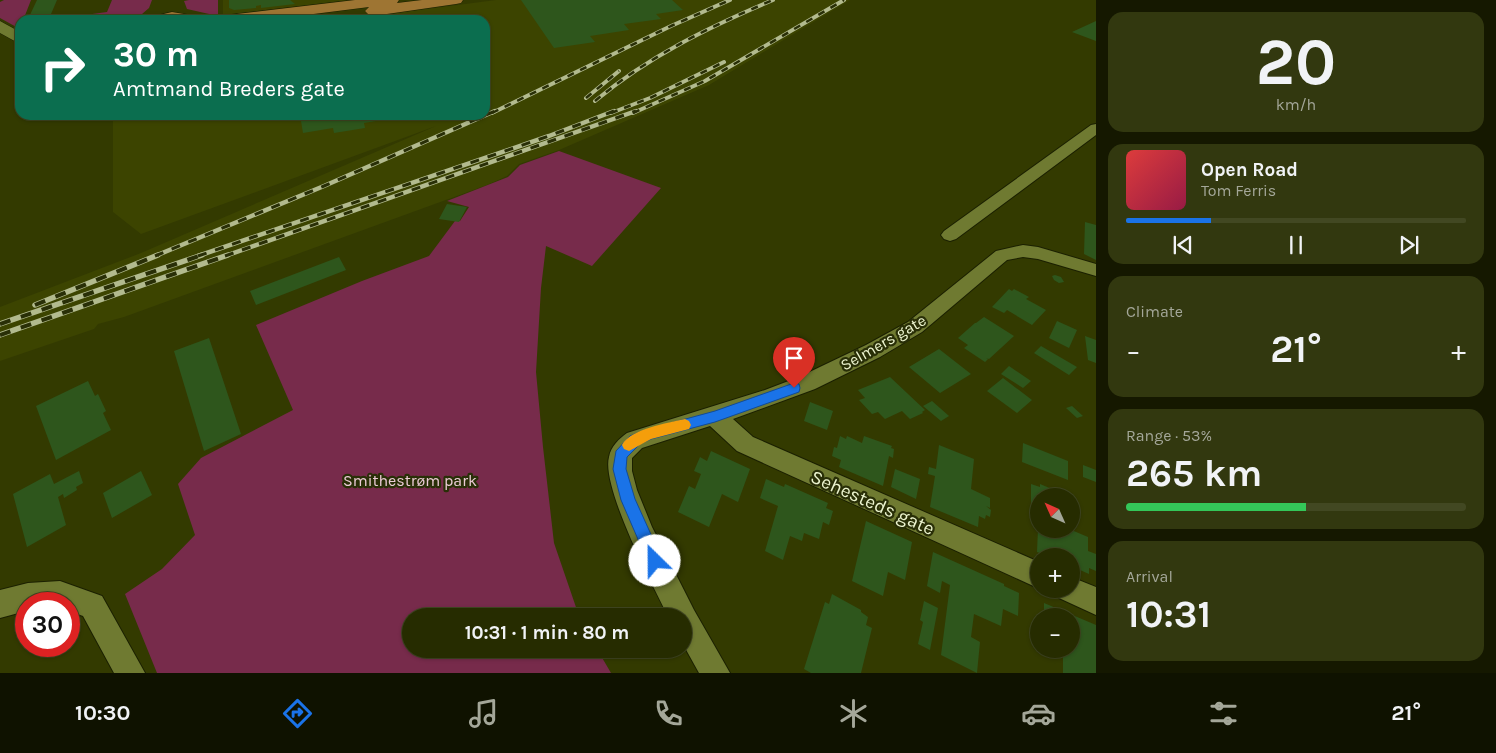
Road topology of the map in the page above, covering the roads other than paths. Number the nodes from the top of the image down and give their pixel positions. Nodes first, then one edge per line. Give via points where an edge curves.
1 (392, 0) edge
2 (456, 0) edge
3 (160, 2) dead end
4 (177, 4) dead end
5 (151, 15) edge
6 (187, 15) edge
7 (269, 15) edge
8 (342, 15) edge
9 (0, 26) edge
10 (15, 36) edge
11 (1096, 128) edge
12 (950, 235) dead end
13 (1096, 270) edge
14 (715, 416) junction
15 (1030, 572) edge
16 (1080, 594) edge
17 (1096, 601) edge
18 (0, 604) edge
19 (678, 608) edge
20 (692, 633) edge
21 (130, 673) edge
22 (715, 673) edge

1 - 7 main road
2 - 8 main road
3 - 5 main road
4 - 6 main road
9 - 10 main road
11 - 12 street
13 - 14 street, Selmers gate via 1038,253 1023,251 1002,255 915,327 873,351 807,383
14 - 15 street, Sehesteds gate via 745,444
14 - 19 street, Selmers gate via 635,440 620,455 619,469 628,500
16 - 17 street
18 - 21 street via 60,594 92,606
20 - 22 street

